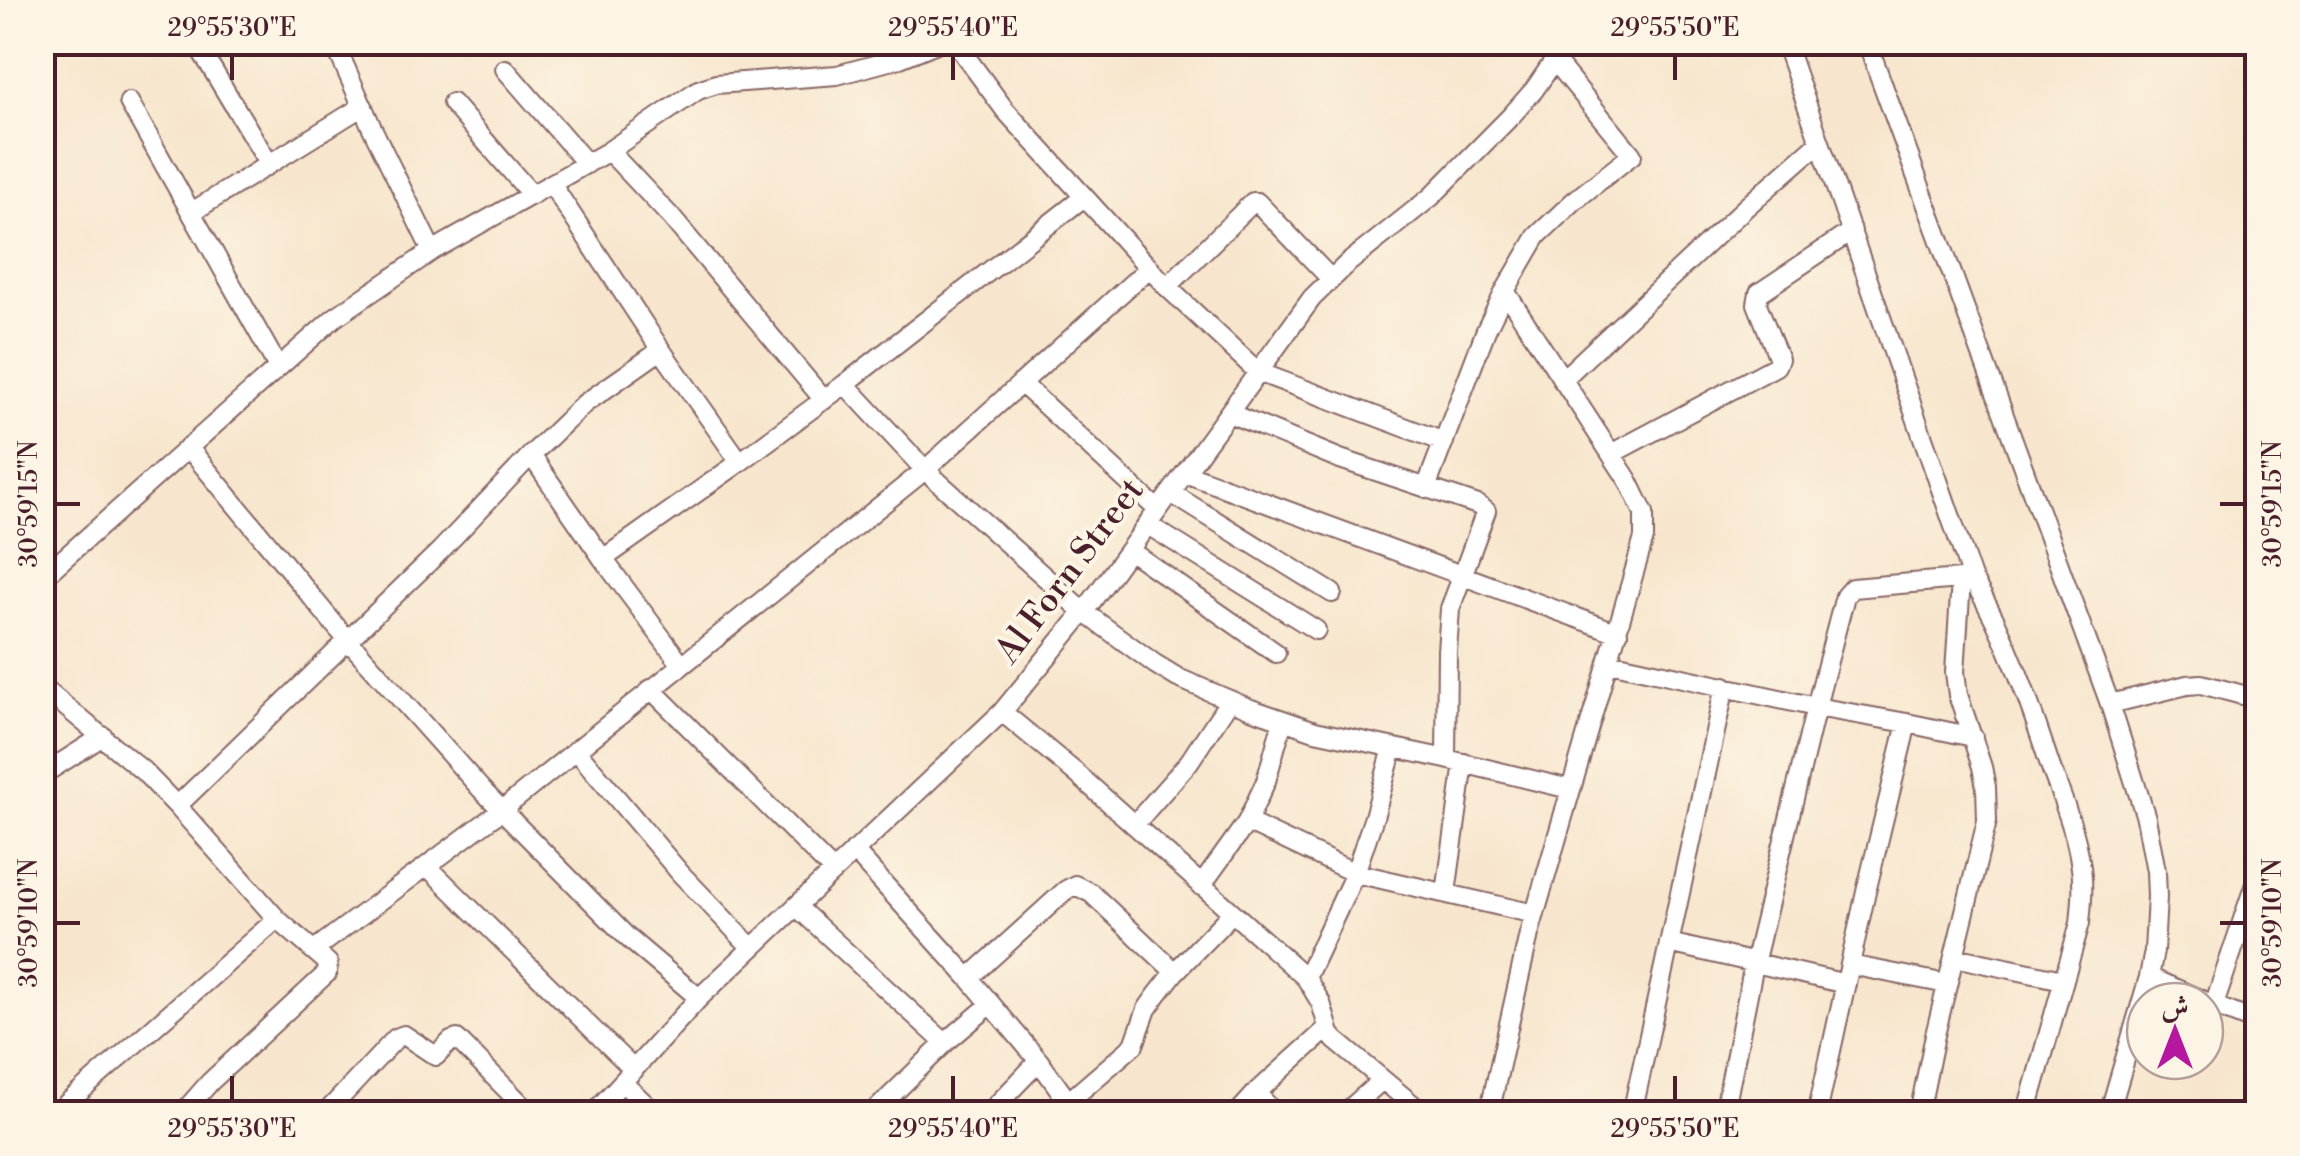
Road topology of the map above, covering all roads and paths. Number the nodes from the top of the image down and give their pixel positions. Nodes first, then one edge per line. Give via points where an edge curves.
1 (196, 42) edge
2 (334, 42) edge
3 (939, 42) edge
4 (955, 42) edge
5 (1567, 42) edge
6 (1785, 42) edge
7 (1868, 42) edge
8 (1555, 62) junction
9 (504, 69) dead end
10 (129, 102) dead end
11 (452, 103) dead end
12 (363, 106) junction
13 (1820, 142) junction
14 (609, 151) junction
15 (269, 164) junction
16 (587, 164) junction
17 (552, 184) junction
18 (532, 196) junction
19 (1084, 197) junction
20 (192, 212) junction
21 (1852, 231) junction
22 (432, 251) junction
23 (1149, 268) junction
24 (1330, 278) junction
25 (1167, 287) junction
26 (1504, 291) junction
27 (661, 350) junction
28 (278, 367) junction
29 (1258, 372) junction
30 (1562, 380) junction
31 (1021, 383) junction
32 (845, 384) junction
33 (824, 400) junction
34 (1229, 412) junction
35 (1444, 442) junction
36 (188, 447) junction
37 (1611, 454) junction
38 (531, 455) junction
39 (740, 462) junction
40 (925, 470) junction
41 (1185, 473) junction
42 (1426, 488) junction
43 (1171, 493) junction
44 (1153, 517) junction
45 (1129, 550) junction
46 (603, 559) junction
47 (1463, 577) junction
48 (42, 578) edge
49 (1966, 579) junction
50 (1332, 594) dead end
51 (1084, 612) junction
52 (1316, 630) dead end
53 (1618, 633) junction
54 (348, 641) junction
55 (1276, 653) dead end
56 (1609, 662) junction
57 (682, 665) junction
58 (1725, 686) junction
59 (42, 688) edge
60 (651, 689) junction
61 (2258, 699) edge
62 (1230, 700) junction
63 (2110, 704) junction
64 (1816, 708) junction
65 (1002, 712) junction
66 (1284, 720) junction
67 (1907, 723) junction
68 (104, 736) junction
69 (1973, 737) junction
70 (1393, 748) junction
71 (576, 750) junction
72 (1455, 761) junction
73 (42, 775) edge
74 (1570, 789) junction
75 (177, 806) junction
76 (502, 810) junction
77 (1246, 822) junction
78 (1134, 825) junction
79 (854, 851) junction
80 (427, 866) junction
81 (833, 871) junction
82 (1355, 873) junction
83 (2258, 875) edge
84 (1201, 886) junction
85 (1446, 893) junction
86 (796, 906) junction
87 (1232, 914) junction
88 (1535, 914) junction
89 (277, 919) junction
90 (1669, 943) junction
91 (752, 948) junction
92 (314, 950) junction
93 (1954, 957) junction
94 (1754, 964) junction
95 (1850, 965) junction
96 (1175, 972) junction
97 (2149, 977) junction
98 (969, 978) junction
99 (1306, 978) junction
100 (2063, 980) junction
101 (2158, 981) edge
102 (2216, 981) edge
103 (1846, 984) junction
104 (1948, 984) junction
105 (699, 998) junction
106 (992, 1004) junction
107 (2225, 1010) edge
108 (2258, 1022) edge
109 (1328, 1028) junction
110 (945, 1043) junction
111 (1039, 1061) junction
112 (628, 1076) junction
113 (1382, 1080) junction
114 (1256, 1093) junction
115 (1072, 1108) edge
116 (55, 1114) edge
117 (182, 1114) edge
118 (325, 1114) edge
119 (532, 1114) edge
120 (593, 1114) edge
121 (656, 1114) edge
122 (872, 1114) edge
123 (988, 1114) edge
124 (1237, 1114) edge
125 (1276, 1114) edge
126 (1344, 1114) edge
127 (1424, 1114) edge
128 (1489, 1114) edge
129 (1632, 1114) edge
130 (1724, 1114) edge
131 (1817, 1114) edge
132 (1920, 1114) edge
133 (2026, 1114) edge
134 (2109, 1114) edge

1 - 15 street
2 - 12 street
3 - 14 street via 837,75 716,84
4 - 19 street
5 - 8 street, Al Forn Street
6 - 13 street
7 - 63 street
8 - 24 street, Al Forn Street via 1431,198
8 - 26 street via 1632,155 1537,236
9 - 16 street
10 - 20 street
11 - 18 street
12 - 15 street
12 - 22 street
13 - 21 street
13 - 30 street
14 - 16 street
14 - 33 street
15 - 20 street
16 - 17 street
17 - 18 street
17 - 27 street
18 - 22 street
19 - 23 street
19 - 32 street
20 - 28 street
21 - 37 street via 1760,293 1757,304 1776,366
21 - 49 street
22 - 28 street via 334,318
23 - 25 street
23 - 31 street
24 - 25 street via 1253,202
24 - 29 street, Al Forn Street
25 - 29 street
26 - 30 street
26 - 35 street
27 - 38 street via 600,391
27 - 39 street
28 - 36 street
29 - 34 street, Al Forn Street
29 - 35 street
30 - 37 street
31 - 40 street
31 - 44 street
32 - 33 street
32 - 40 street
33 - 39 street
34 - 41 street, Al Forn Street
34 - 42 street
35 - 42 street
36 - 48 street
36 - 54 street
37 - 53 street via 1644,512 1644,538
38 - 46 street
38 - 54 street
39 - 46 street
40 - 51 street
40 - 57 street
41 - 43 street, Al Forn Street
41 - 47 street
42 - 47 street via 1486,512
43 - 44 street, Al Forn Street
43 - 50 street
44 - 45 street, Al Forn Street
44 - 52 street
45 - 51 street, Al Forn Street
45 - 55 street
46 - 57 street
47 - 53 street
47 - 72 street via 1448,625
49 - 64 street via 1848,590
49 - 69 street via 1954,672
49 - 100 street via 1993,616 2024,688 2078,848 2080,923
51 - 62 street via 1178,678
51 - 65 street, Al Forn Street
53 - 56 street
54 - 75 street
54 - 76 street
56 - 58 street
56 - 74 street
57 - 60 street
58 - 64 street
58 - 90 street
59 - 68 street
60 - 71 street
60 - 81 street
61 - 63 street via 2201,684
62 - 66 street
62 - 78 street via 1189,762
63 - 97 street via 2154,857 2157,924
64 - 67 street
64 - 94 street
65 - 78 street
65 - 79 street, Al Forn Street
66 - 70 street
66 - 77 street
67 - 69 street
67 - 95 street
68 - 73 street
68 - 75 street
69 - 93 street via 1987,821
70 - 72 street
70 - 82 street
71 - 76 street
71 - 91 street
72 - 74 street
72 - 85 street
74 - 88 street
75 - 89 street
76 - 80 street
76 - 105 street via 628,938
77 - 82 street
77 - 84 street
78 - 84 street
79 - 81 street, Al Forn Street
79 - 98 street
80 - 92 street
80 - 112 street
81 - 86 street, Al Forn Street
82 - 85 street
82 - 99 street
83 - 102 street
84 - 87 street
85 - 88 street
86 - 91 street, Al Forn Street
86 - 110 street
87 - 96 street
87 - 99 street
88 - 128 street
89 - 92 street
89 - 116 street
90 - 94 street
90 - 129 street
91 - 105 street, Al Forn Street
92 - 117 street via 328,963 328,973
93 - 100 street
93 - 104 street
94 - 103 street
94 - 130 street
95 - 103 street
95 - 104 street
96 - 98 street via 1075,885
96 - 115 street via 1147,1009 1134,1045
97 - 101 street
97 - 134 street
98 - 106 street
99 - 109 street
100 - 133 street
103 - 131 street
104 - 132 street
105 - 112 street, Al Forn Street
106 - 110 street
106 - 111 street
107 - 108 street
109 - 113 street
109 - 114 street
110 - 122 street
111 - 115 street
111 - 123 street
112 - 120 street, Al Forn Street
112 - 121 street
113 - 126 street
113 - 127 street
114 - 124 street
114 - 125 street
118 - 119 street via 404,1035 436,1056 457,1039

